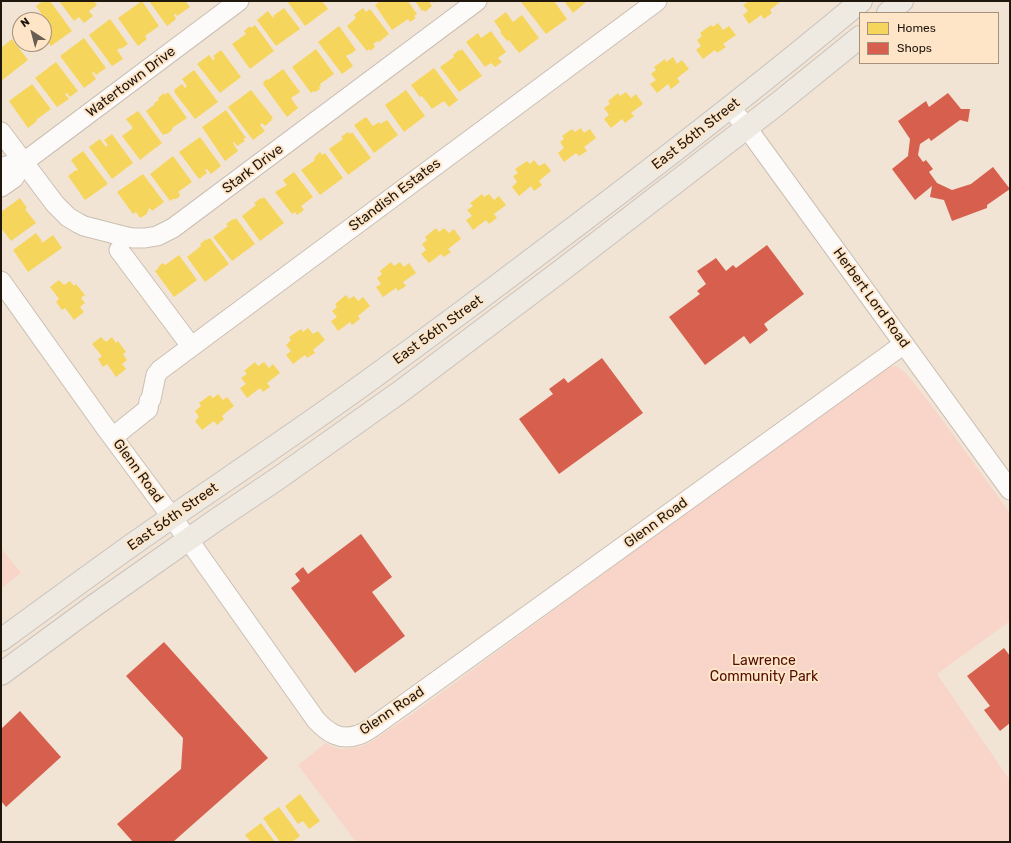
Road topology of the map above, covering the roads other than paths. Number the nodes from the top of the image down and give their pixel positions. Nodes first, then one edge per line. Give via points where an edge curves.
1 (239, 1) edge
2 (477, 1) edge
3 (657, 1) edge
4 (861, 1) edge
5 (902, 1) edge
6 (889, 12) edge
7 (859, 38) edge
8 (730, 107) junction
9 (747, 128) junction
10 (1, 132) edge
11 (24, 162) junction
12 (1, 170) edge
13 (1, 187) edge
14 (119, 250) dead end
15 (1, 281) edge
16 (904, 344) junction
17 (191, 346) junction
18 (109, 432) junction
19 (1010, 490) edge
20 (172, 518) junction
21 (188, 539) junction
22 (1, 640) edge
23 (1, 674) edge

1 - 11 street, Watertown Drive
2 - 11 street, Stark Drive via 173,228 157,236 133,238 78,223 61,211
3 - 17 street, Standish Estates
4 - 8 main road, East 56th Street
5 - 6 main road
7 - 9 main road, East 56th Street
8 - 9 street, Herbert Lord Road
8 - 20 main road, East 56th Street via 442,327
9 - 16 street, Herbert Lord Road
9 - 21 main road, East 56th Street via 400,392
10 - 11 street, Stark Drive
11 - 12 street, Watertown Drive via 6,166
11 - 13 street, Watertown Drive via 14,178
14 - 17 street
15 - 18 street, Glenn Road
16 - 19 street, Herbert Lord Road
16 - 21 street, Glenn Road via 403,706 359,735 340,736 324,729
17 - 18 street, Standish Estates via 156,375 149,402 140,400
18 - 20 street, Glenn Road
20 - 21 street, Glenn Road
20 - 22 main road, East 56th Street
21 - 23 main road, East 56th Street

